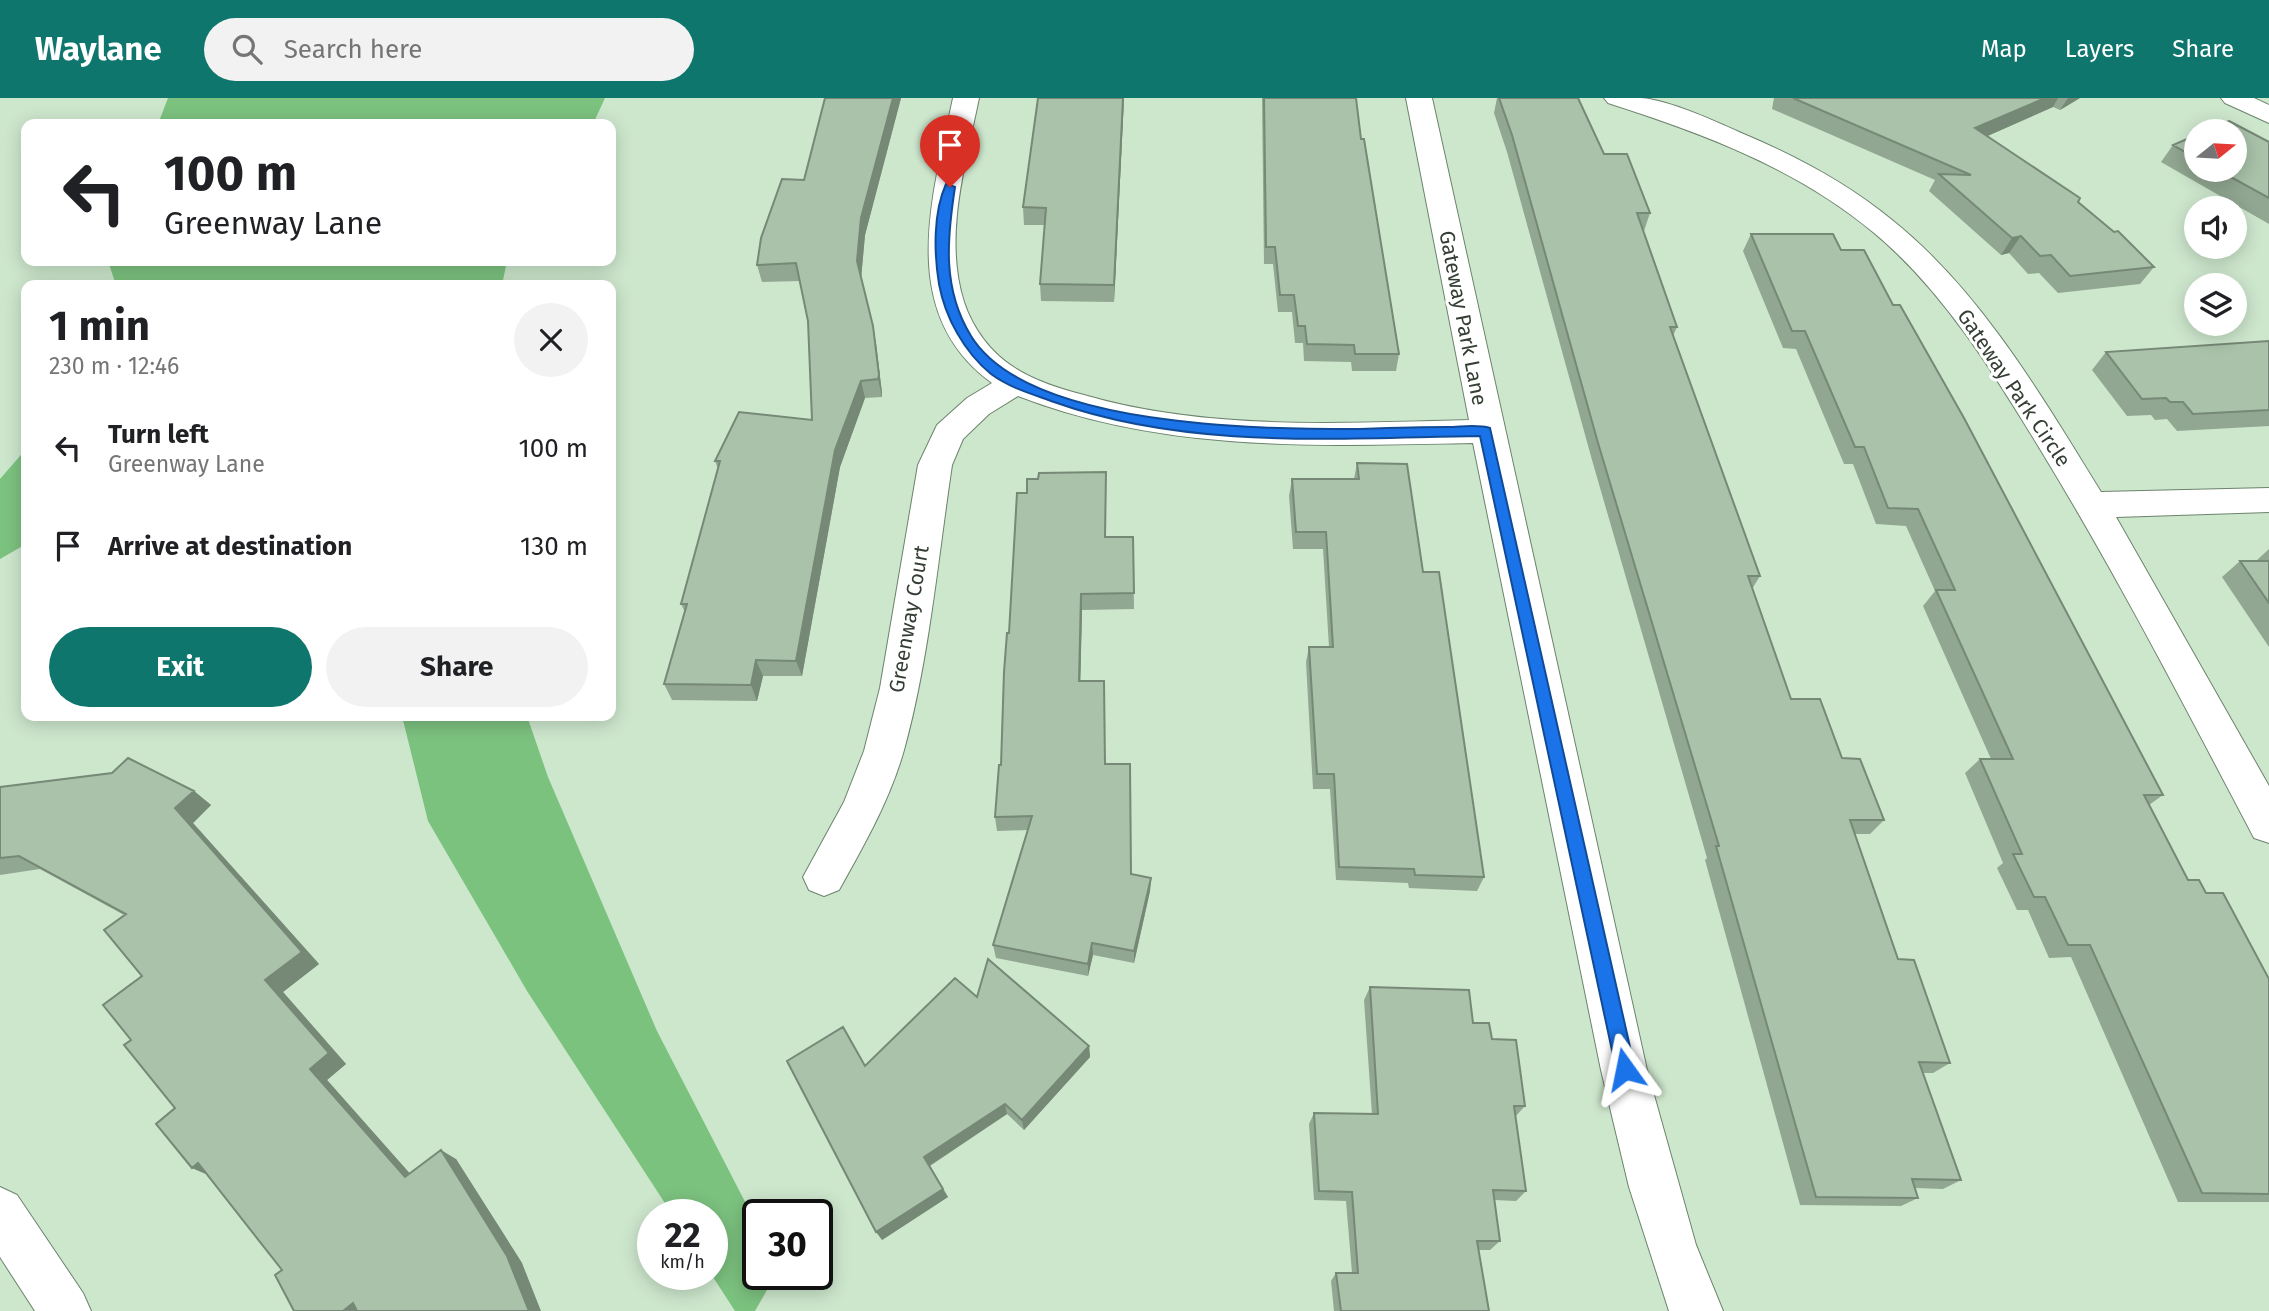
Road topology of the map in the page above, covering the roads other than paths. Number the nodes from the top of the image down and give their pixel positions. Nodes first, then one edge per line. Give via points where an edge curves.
1 (966, 98) edge
2 (1419, 98) edge
3 (1617, 98) edge
4 (2234, 98) edge
5 (2269, 115) edge
6 (1016, 383) junction
7 (1486, 431) junction
8 (2269, 500) edge
9 (2093, 505) junction
10 (2269, 825) edge
11 (824, 877) dead end
12 (0, 1212) edge
13 (65, 1311) edge
14 (1697, 1311) edge

1 - 6 street via 943,228 941,261 948,301 967,339 995,370
2 - 7 street, Gateway Park Lane
3 - 9 street, Gateway Park Circle via 1760,149 1882,225 1924,264 1979,333
4 - 5 street
6 - 7 street via 1093,411 1157,425 1354,433
6 - 11 street, Greenway Court via 978,406 949,433 935,464 899,688 884,751 862,809
7 - 14 street, Gateway Park Lane via 1631,1095 1664,1231
8 - 9 street
9 - 10 street, Gateway Park Circle
12 - 13 street

